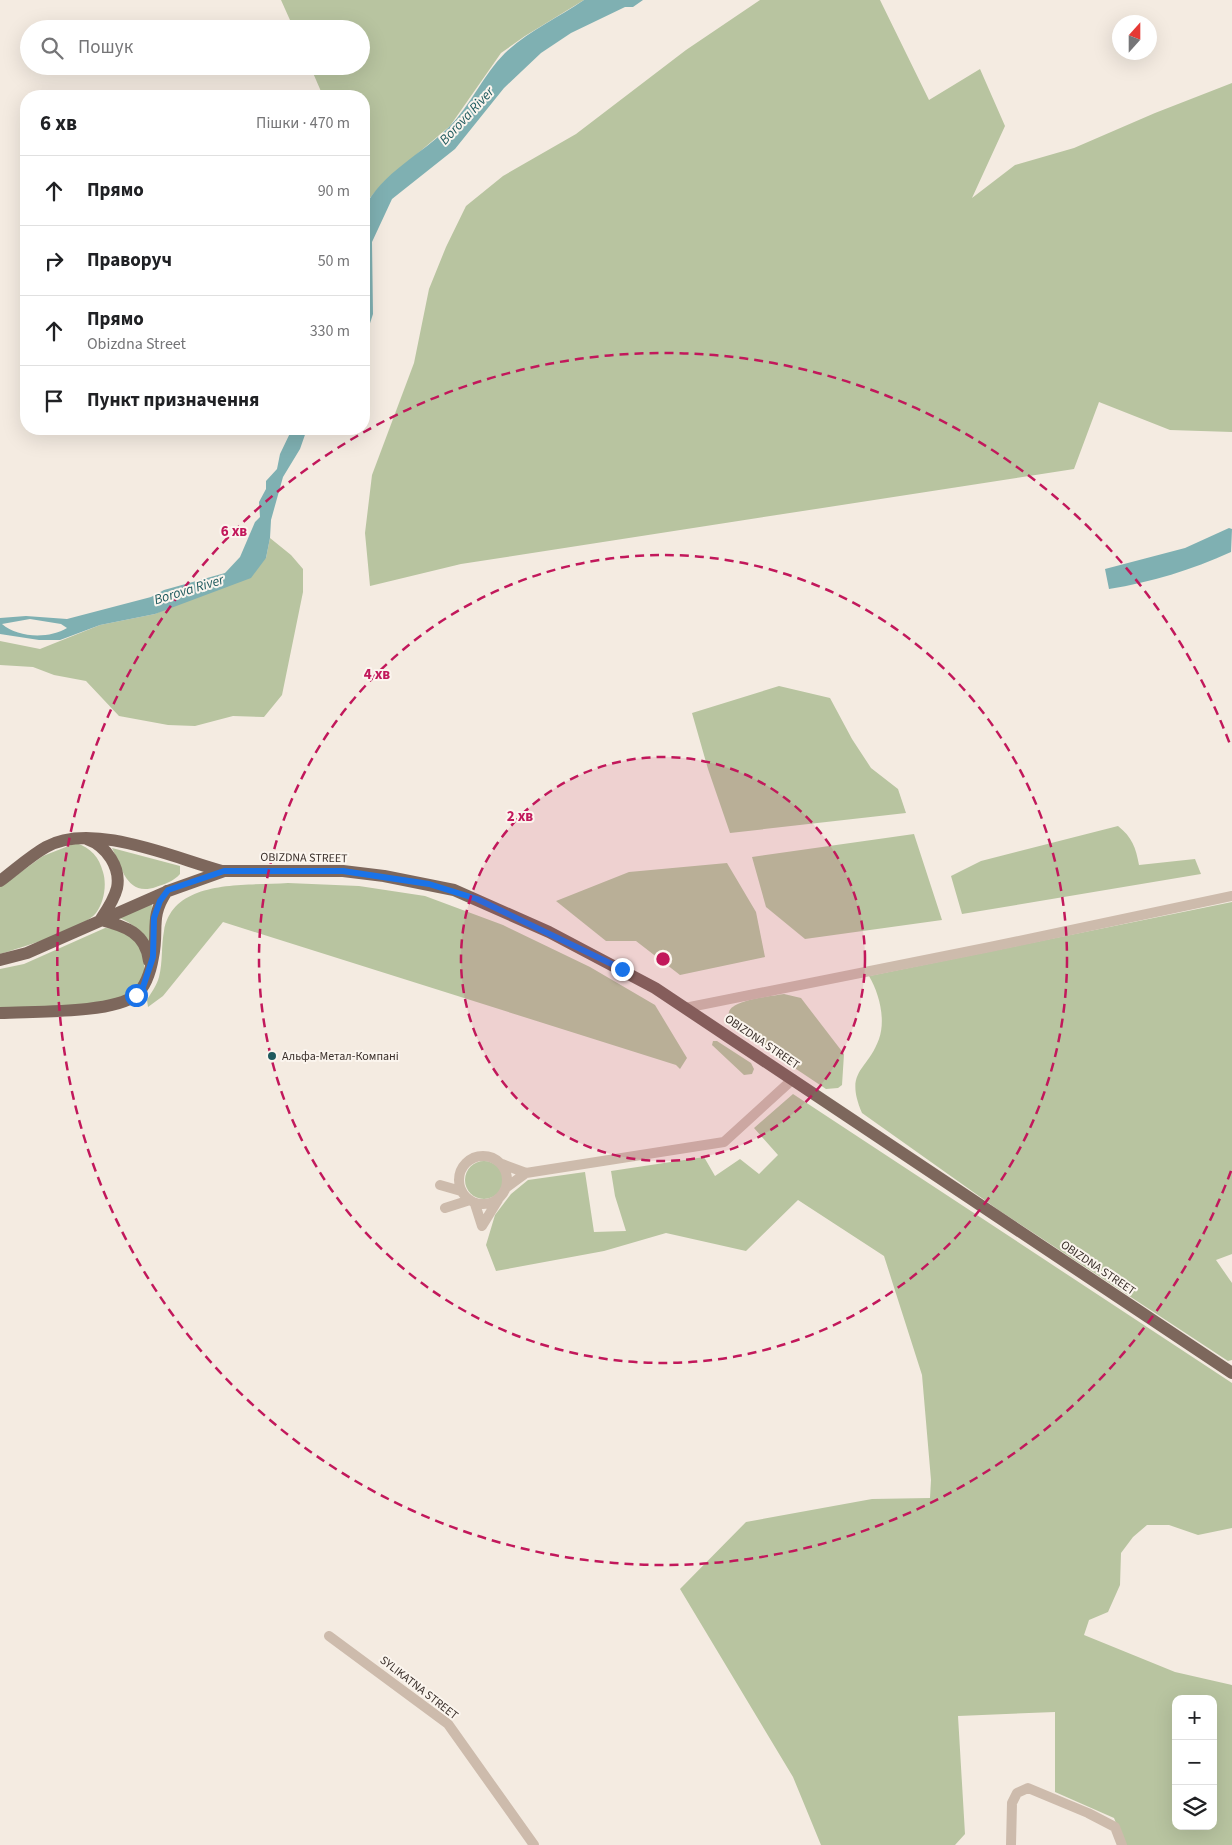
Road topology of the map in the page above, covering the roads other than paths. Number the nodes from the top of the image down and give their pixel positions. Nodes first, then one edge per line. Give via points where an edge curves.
1 (83, 837) junction
2 (224, 871) junction
3 (0, 881) edge
4 (168, 890) junction
5 (1232, 896) edge
6 (101, 920) junction
7 (0, 960) edge
8 (150, 968) junction
9 (686, 1008) junction
10 (0, 1013) edge
11 (793, 1079) junction
12 (502, 1164) junction
13 (526, 1173) junction
14 (458, 1178) junction
15 (507, 1187) junction
16 (467, 1197) junction
17 (498, 1200) junction
18 (1232, 1373) edge
19 (329, 1636) dead end
20 (534, 1845) edge
21 (1011, 1845) edge
22 (1122, 1845) edge

1 - 2 main road via 121,842
1 - 3 main road via 47,846
1 - 6 main road via 96,842 104,850 117,875 114,895
2 - 4 main road
2 - 9 main road, OBIZDNA STREET via 343,871 446,888 586,950
4 - 6 main road
4 - 8 main road via 154,918
5 - 9 street
6 - 7 main road via 27,953
6 - 8 main road via 134,932 145,945
8 - 10 main road via 143,987 136,995 114,1004 86,1009
9 - 11 main road, OBIZDNA STREET
11 - 13 street via 724,1142
11 - 18 main road, OBIZDNA STREET
12 - 13 street
12 - 14 street via 491,1156 476,1156 465,1163
12 - 15 street via 508,1176
13 - 15 street
14 - 16 street
14 - 16 street via 440,1185
15 - 17 street
16 - 17 street via 488,1205
16 - 17 street via 482,1226
19 - 20 street, SYLIKATNA STREET via 448,1724
21 - 22 street via 1012,1803 1017,1793 1028,1788 1115,1827

